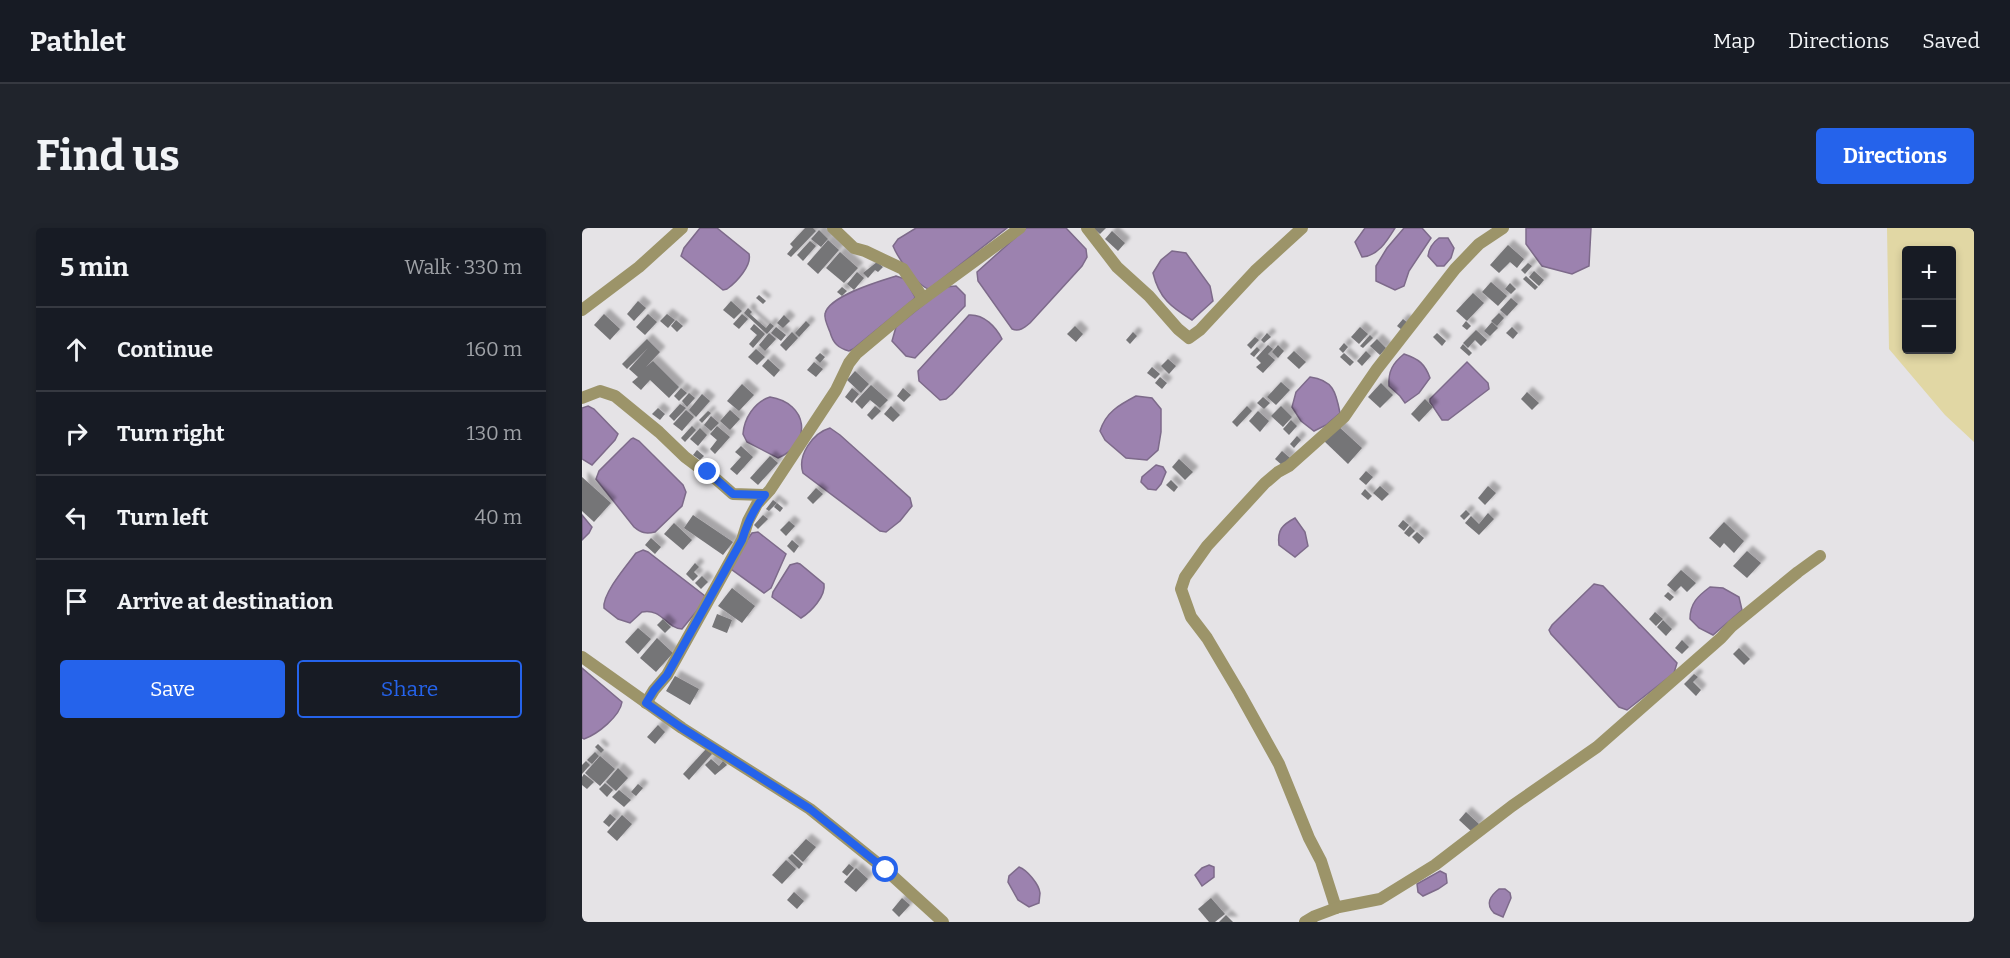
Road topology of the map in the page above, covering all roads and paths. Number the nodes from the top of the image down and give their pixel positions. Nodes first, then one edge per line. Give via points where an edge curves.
1 (682, 228) edge
2 (833, 228) edge
3 (1020, 228) edge
4 (1087, 228) edge
5 (1302, 228) edge
6 (1503, 228) edge
7 (923, 298) junction
8 (582, 310) edge
9 (582, 398) edge
10 (765, 495) junction
11 (1820, 556) dead end
12 (582, 657) edge
13 (646, 703) junction
14 (1336, 908) junction
15 (943, 922) edge
16 (1305, 922) edge

1 - 8 street
2 - 7 street via 854,248 903,269
3 - 7 street
4 - 5 street via 1117,267 1189,338
6 - 14 street via 1479,244 1455,269 1344,417 1265,483 1207,546 1181,589 1191,617 1279,764 1321,861
7 - 10 street via 856,354
9 - 10 street via 600,391 615,396 733,494
10 - 13 street via 667,675
11 - 14 street via 1732,626 1597,747 1435,865 1380,898
12 - 13 street
13 - 15 street via 810,809
14 - 16 street

